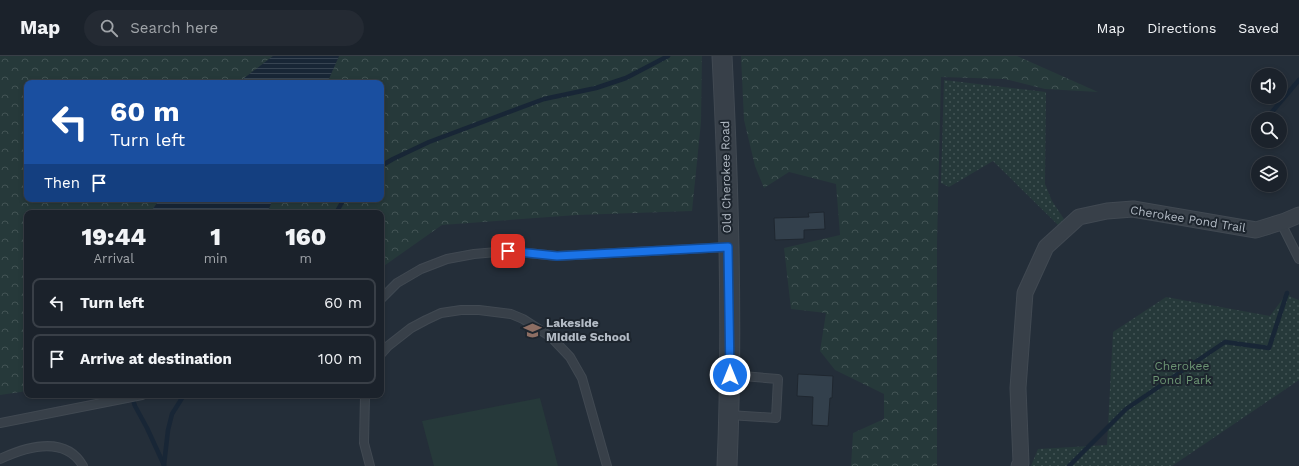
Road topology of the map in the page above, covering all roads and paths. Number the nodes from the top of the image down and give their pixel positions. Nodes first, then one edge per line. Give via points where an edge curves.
1 (722, 56) edge
2 (1299, 215) edge
3 (1281, 223) junction
4 (728, 247) junction
5 (1299, 259) edge
6 (384, 296) edge
7 (384, 351) edge
8 (730, 375) junction
9 (127, 398) edge
10 (366, 398) edge
11 (729, 415) junction
12 (0, 423) edge
13 (0, 458) edge
14 (83, 466) edge
15 (370, 466) edge
16 (606, 466) edge
17 (728, 466) edge
18 (1019, 466) edge

1 - 4 street, Old Cherokee Road
2 - 3 street, Cherokee Pond Trail
3 - 5 lane
3 - 18 street, Cherokee Pond Trail via 1256,230 1133,209 1107,211 1079,217 1046,247 1025,292 1018,388 1021,463
4 - 6 lane via 557,256 508,251 474,254 447,259 421,269 397,283
4 - 8 street, Old Cherokee Road
7 - 16 lane via 411,328 441,314 479,310 511,314 522,319 551,337 570,357 582,378
8 - 11 street, Old Cherokee Road
8 - 11 lane via 778,379 776,418
9 - 12 lane
10 - 15 lane via 364,442
11 - 17 street, Old Cherokee Road
13 - 14 lane via 36,446 50,446 67,451

